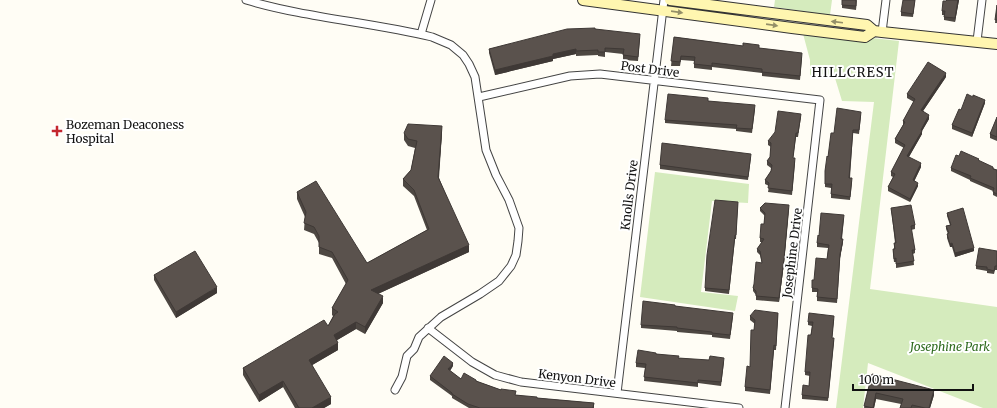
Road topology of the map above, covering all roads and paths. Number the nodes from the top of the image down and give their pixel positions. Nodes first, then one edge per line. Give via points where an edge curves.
1 (246, 0) edge
2 (431, 0) edge
3 (583, 0) edge
4 (670, 0) edge
5 (886, 0) edge
6 (982, 0) edge
7 (663, 5) edge
8 (878, 32) junction
9 (421, 34) junction
10 (977, 41) junction
11 (997, 44) edge
12 (654, 80) junction
13 (479, 97) junction
14 (820, 100) joint
15 (428, 328) junction
16 (395, 390) dead end
17 (617, 393) junction
18 (739, 408) edge
19 (785, 408) edge

1 - 9 street via 303,14
2 - 9 street
3 - 7 main road
8 -> 4 main road via 867,25
5 - 8 street
6 - 10 street
7 -> 8 main road via 792,28 866,37
7 - 12 street, Knolls Drive
8 - 10 main road
9 - 13 street via 441,40 463,55 475,77
10 - 11 main road
12 - 13 street, Post Drive via 600,74 570,76
12 - 14 street, Post Drive
12 - 17 street, Knolls Drive
13 - 15 street via 486,150 509,200 518,228 516,255 512,266 499,282 441,317
14 - 19 street, Josephine Drive
15 - 16 street via 419,336 407,356 402,377
15 - 17 street, Kenyon Drive via 472,362 495,375 521,382
17 - 18 street, Kenyon Drive

